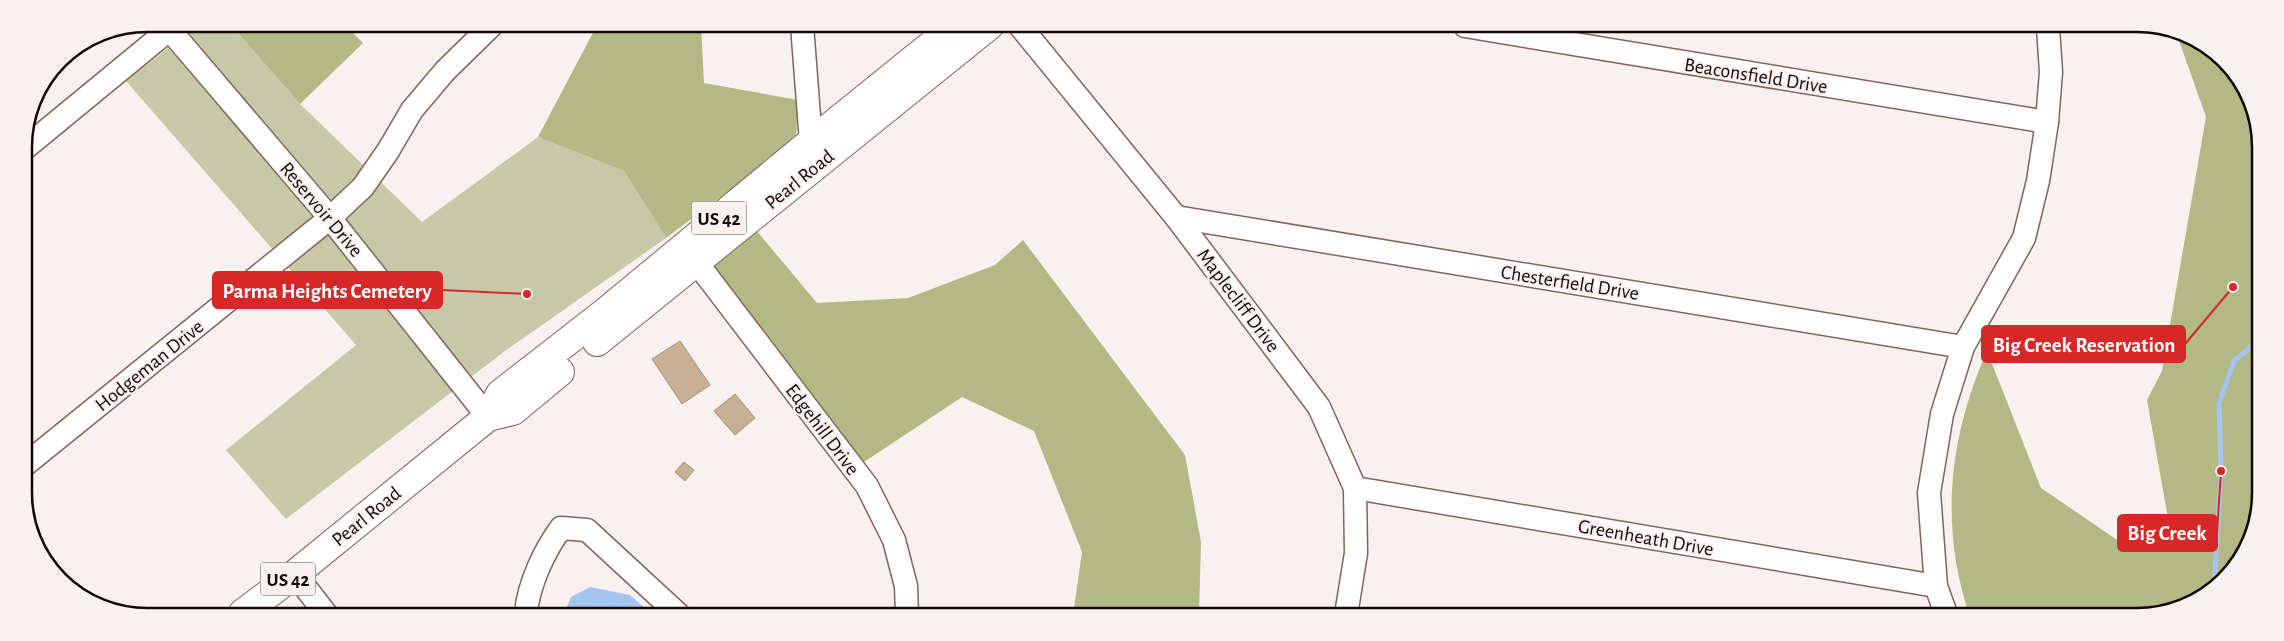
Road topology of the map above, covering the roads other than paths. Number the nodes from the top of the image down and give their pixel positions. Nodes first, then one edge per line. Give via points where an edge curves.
1 (159, 32) edge
2 (167, 32) edge
3 (485, 32) edge
4 (802, 32) edge
5 (947, 32) edge
6 (983, 32) edge
7 (1025, 32) edge
8 (1501, 32) edge
9 (2048, 32) edge
10 (2047, 122) junction
11 (33, 141) edge
12 (810, 142) junction
13 (1176, 217) junction
14 (330, 218) junction
15 (697, 263) junction
16 (1963, 347) junction
17 (488, 417) junction
18 (32, 459) edge
19 (1355, 488) junction
20 (295, 574) junction
21 (1936, 586) junction
22 (250, 608) edge
23 (321, 608) edge
24 (526, 608) edge
25 (672, 608) edge
26 (907, 608) edge
27 (1347, 608) edge
28 (1944, 608) edge

1 - 11 street
2 - 14 street, Reservoir Drive
3 - 14 street, Hodgeman Drive via 412,110 363,187
4 - 12 street
5 - 12 main road, Pearl Road / US 42
6 - 15 main road, Pearl Road / US 42
7 - 13 street, Maplecliff Drive
8 - 10 street, Beaconsfield Drive
9 - 10 street via 2051,72
10 - 16 street via 2038,181 2024,238
12 - 17 main road, Pearl Road / US 42 via 604,313 500,394
13 - 16 street, Chesterfield Drive
13 - 19 street, Maplecliff Drive via 1319,407
14 - 17 street, Reservoir Drive
14 - 18 street, Hodgeman Drive
15 - 17 main road, Pearl Road / US 42 via 513,411
15 - 26 street, Edgehill Drive via 867,486 894,540 906,586
16 - 21 street via 1942,414 1929,493
17 - 20 main road, Pearl Road / US 42
19 - 21 street, Greenheath Drive
19 - 27 street, Maplecliff Drive via 1356,553
20 - 22 main road, Pearl Road / US 42
20 - 23 street
21 - 28 street
24 - 25 street via 536,575 561,528 587,530

